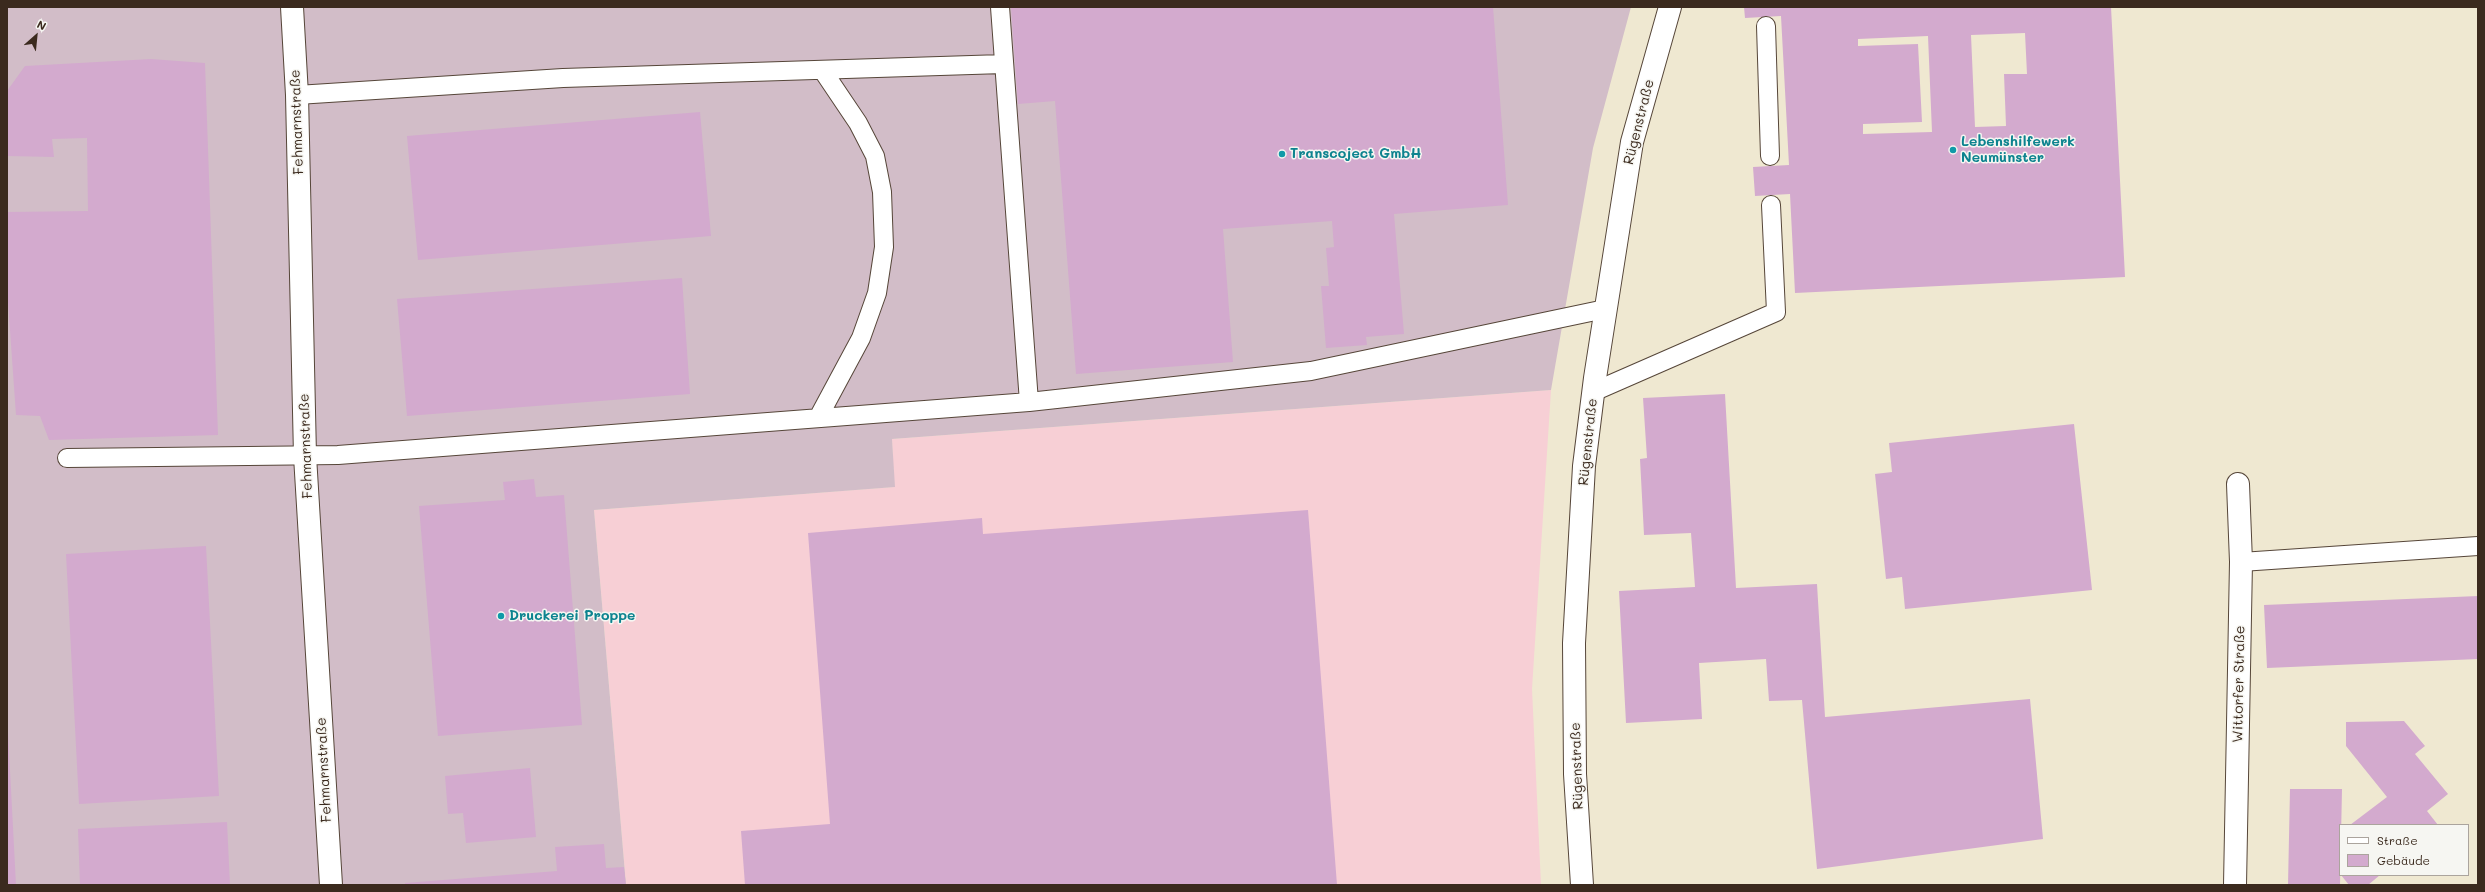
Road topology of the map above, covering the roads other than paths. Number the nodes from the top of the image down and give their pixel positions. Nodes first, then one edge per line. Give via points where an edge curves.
1 (292, 7) edge
2 (1000, 7) edge
3 (1670, 7) edge
4 (1766, 26) dead end
5 (1003, 64) junction
6 (823, 71) junction
7 (297, 95) junction
8 (1770, 156) dead end
9 (1771, 206) dead end
10 (1605, 309) junction
11 (1594, 392) junction
12 (1029, 402) junction
13 (818, 418) junction
14 (305, 456) junction
15 (67, 458) dead end
16 (2238, 484) dead end
17 (2478, 546) edge
18 (2240, 562) junction
19 (331, 885) edge
20 (1582, 885) edge
21 (2235, 885) edge

1 - 7 street, Fehmarnstraße
2 - 5 lane
3 - 10 street, Rügenstraße via 1632,142
4 - 8 lane
5 - 6 lane
5 - 12 lane
6 - 7 lane via 563,78
6 - 13 lane via 858,123 875,156 882,192 884,247 877,293 861,338
7 - 14 street, Fehmarnstraße
9 - 11 lane via 1776,312
10 - 11 street, Rügenstraße
10 - 12 lane via 1311,370
11 - 20 street, Rügenstraße via 1584,466 1574,643 1576,774
12 - 13 lane
13 - 14 lane
14 - 15 lane
14 - 19 street, Fehmarnstraße
16 - 18 street, Wittorfer Straße
17 - 18 lane
18 - 21 street, Wittorfer Straße

